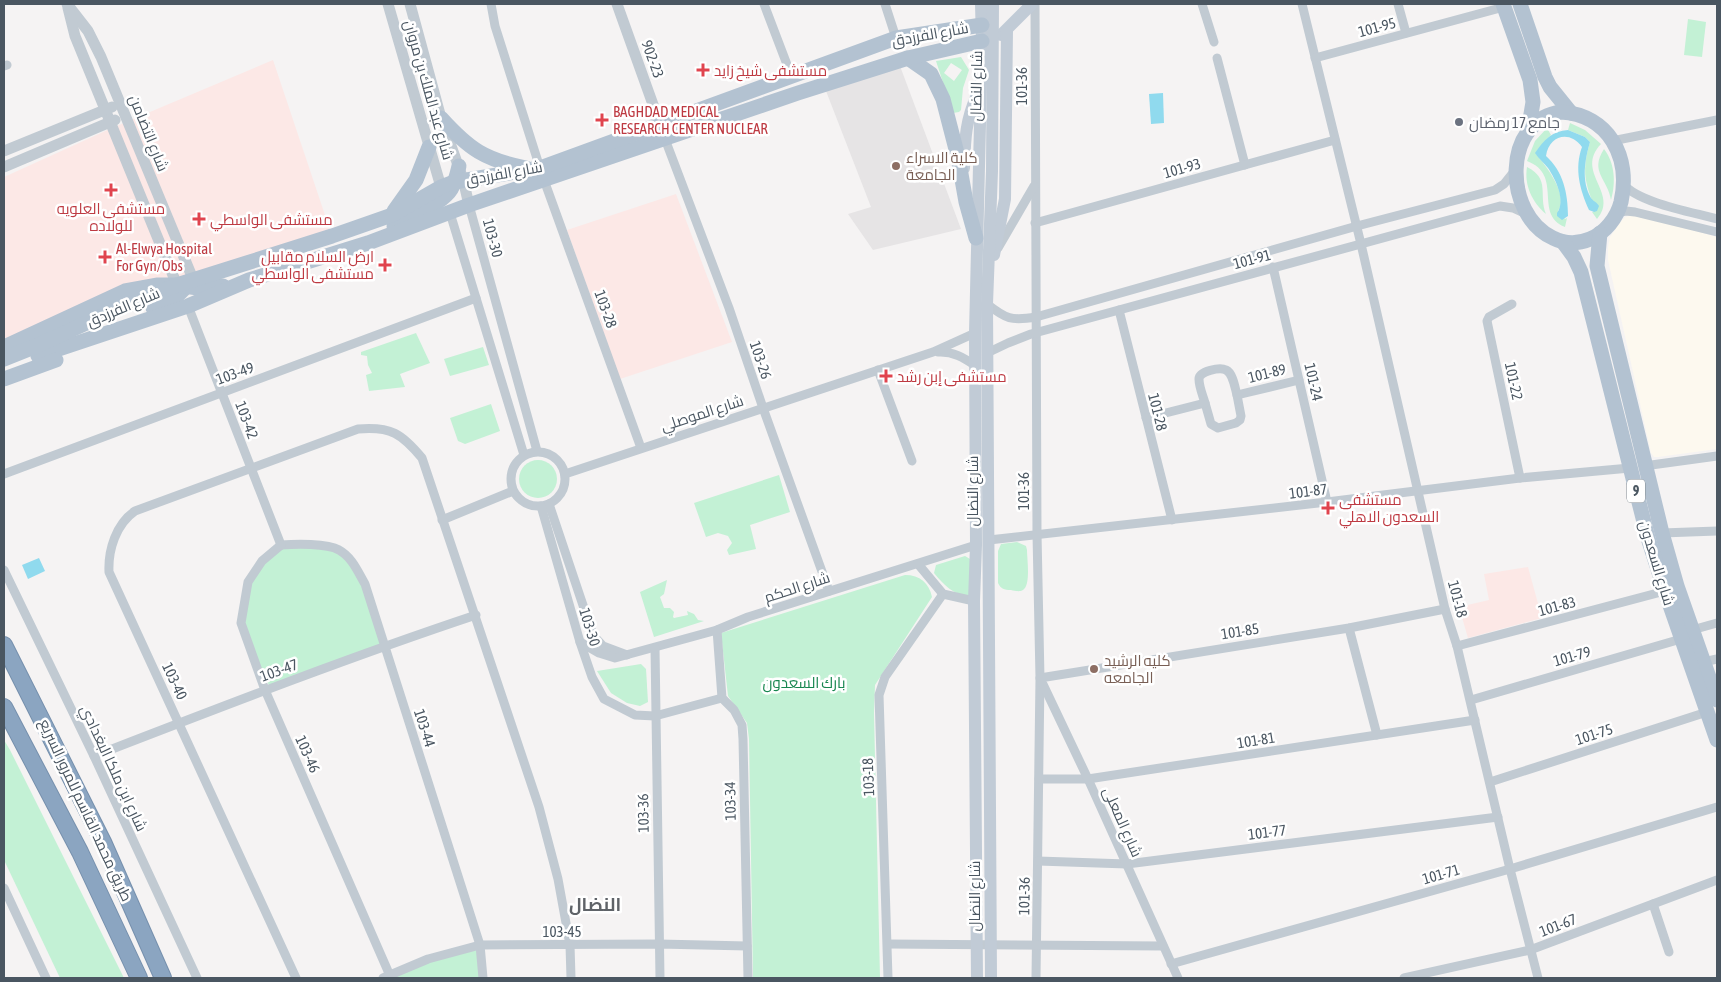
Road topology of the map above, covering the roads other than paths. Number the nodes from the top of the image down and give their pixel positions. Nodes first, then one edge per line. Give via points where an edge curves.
1 (67, 4) edge
2 (388, 4) edge
3 (410, 4) edge
4 (491, 4) edge
5 (617, 4) edge
6 (764, 4) edge
7 (885, 4) edge
8 (981, 4) edge
9 (993, 4) edge
10 (1033, 4) edge
11 (1202, 4) edge
12 (1302, 4) edge
13 (1398, 4) edge
14 (1520, 4) edge
15 (1503, 5) edge
16 (1007, 30) junction
17 (88, 31) junction
18 (988, 33) junction
19 (1406, 34) junction
20 (75, 36) junction
21 (896, 38) junction
22 (1214, 42) dead end
23 (908, 58) junction
24 (1217, 58) dead end
25 (1315, 58) junction
26 (791, 75) junction
27 (980, 88) junction
28 (120, 104) junction
29 (104, 110) junction
30 (1570, 113) junction
31 (125, 116) junction
32 (442, 118) junction
33 (1717, 120) edge
34 (109, 122) junction
35 (660, 124) junction
36 (992, 129) junction
37 (1006, 129) junction
38 (1528, 132) junction
39 (665, 139) junction
40 (1335, 140) junction
41 (1612, 140) junction
42 (429, 147) junction
43 (4, 151) edge
44 (1245, 165) junction
45 (4, 167) edge
46 (1516, 169) junction
47 (540, 173) junction
48 (452, 182) junction
49 (1035, 183) junction
50 (964, 184) junction
51 (1623, 184) junction
52 (469, 205) junction
53 (1688, 211) junction
54 (450, 213) junction
55 (1616, 213) junction
56 (392, 214) junction
57 (1526, 214) junction
58 (1717, 219) edge
59 (1035, 223) junction
60 (1685, 224) junction
61 (1357, 226) junction
62 (1717, 232) edge
63 (1600, 233) junction
64 (976, 238) junction
65 (368, 242) junction
66 (1563, 242) junction
67 (1361, 244) junction
68 (996, 252) junction
69 (1273, 267) junction
70 (988, 269) junction
71 (249, 280) junction
72 (186, 284) junction
73 (476, 298) junction
74 (987, 304) junction
75 (1512, 304) dead end
76 (186, 307) junction
77 (1119, 310) junction
78 (1036, 317) junction
79 (975, 333) junction
80 (1036, 333) junction
81 (4, 346) edge
82 (36, 352) junction
83 (933, 352) junction
84 (987, 354) junction
85 (4, 359) edge
86 (976, 366) junction
87 (4, 369) edge
88 (878, 370) junction
89 (4, 379) edge
90 (1299, 380) junction
91 (222, 393) junction
92 (1236, 395) junction
93 (1205, 402) junction
94 (762, 408) junction
95 (1146, 418) junction
96 (642, 448) junction
97 (538, 452) junction
98 (524, 455) junction
99 (1717, 456) edge
100 (912, 461) dead end
101 (1637, 467) junction
102 (251, 468) junction
103 (4, 474) edge
104 (565, 474) junction
105 (1520, 478) junction
106 (513, 491) junction
107 (1419, 492) junction
108 (1327, 502) junction
109 (545, 505) junction
110 (442, 520) junction
111 (1172, 520) junction
112 (1717, 532) edge
113 (1662, 533) junction
114 (1037, 534) junction
115 (988, 540) junction
116 (281, 545) junction
117 (976, 545) junction
118 (918, 564) junction
119 (4, 570) edge
120 (829, 591) junction
121 (1665, 591) junction
122 (943, 594) junction
123 (974, 601) junction
124 (1445, 609) junction
125 (476, 616) junction
126 (1717, 623) edge
127 (1349, 628) junction
128 (718, 630) junction
129 (4, 634) edge
130 (1687, 634) junction
131 (580, 642) junction
132 (4, 645) edge
133 (384, 646) junction
134 (1458, 646) junction
135 (655, 648) junction
136 (627, 655) junction
137 (1710, 660) edge
138 (1040, 678) junction
139 (266, 690) junction
140 (30, 695) junction
141 (722, 698) junction
142 (1471, 700) junction
143 (1717, 700) edge
144 (4, 708) edge
145 (1707, 712) junction
146 (656, 716) junction
147 (1475, 720) junction
148 (180, 723) junction
149 (1377, 735) junction
150 (1717, 740) edge
151 (94, 756) junction
152 (1039, 779) junction
153 (1088, 779) junction
154 (1490, 782) junction
155 (1717, 807) edge
156 (1498, 817) junction
157 (1038, 861) junction
158 (1127, 864) junction
159 (1510, 869) junction
160 (1717, 880) edge
161 (4, 888) edge
162 (1653, 904) junction
163 (659, 944) junction
164 (888, 944) junction
165 (480, 945) junction
166 (570, 945) junction
167 (991, 945) junction
168 (747, 946) junction
169 (977, 946) junction
170 (1037, 946) junction
171 (1163, 946) junction
172 (1530, 950) junction
173 (1669, 952) dead end
174 (1171, 964) junction
175 (388, 977) edge
176 (46, 978) edge
177 (139, 978) edge
178 (163, 978) edge
179 (197, 978) edge
180 (296, 978) edge
181 (484, 978) edge
182 (571, 978) edge
183 (660, 978) edge
184 (748, 978) edge
185 (888, 978) edge
186 (977, 978) edge
187 (990, 978) edge
188 (1036, 978) edge
189 (1178, 978) edge
190 (1404, 978) edge
191 (1538, 978) edge

1 - 17 street, شارع التضامن
1 - 20 street, شارع التضامن
2 - 42 street, شارع عبد الملك بن مروان
3 - 32 street, شارع عبد الملك بن مروان
4 - 47 street, 103-28
5 - 35 street, 902-23
6 - 26 street
7 - 21 street
8 - 18 main road, شارع النضال
9 - 18 main road, شارع النضال
10 - 16 main road
10 - 49 street, 101-36
11 - 22 street
12 - 25 street, 101-18
13 - 19 street
14 - 30 main road via 1545,77
15 - 19 street, 101-95
15 - 38 main road via 1530,80 1533,102
16 - 18 main road via 1001,35
16 - 37 main road
17 - 20 street
17 - 28 street, شارع التضامن
18 - 21 main road, شارع الفرزدق
18 - 23 main road, شارع الفرزدق
18 - 27 main road, شارع النضال
18 - 36 main road, شارع النضال
19 - 25 street, 101-95
20 - 29 street, شارع التضامن
21 - 26 main road, شارع الفرزدق
23 - 39 main road, شارع الفرزدق
23 - 50 main road via 931,74 942,98
24 - 44 street
25 - 40 street, 101-18
26 - 35 main road, شارع الفرزدق
27 - 50 main road via 966,126
27 - 64 main road, شارع النضال
28 - 29 street
28 - 31 street, شارع التضامن
29 - 34 street, شارع التضامن
29 - 43 street
30 - 38 main road via 1552,113
30 - 41 main road via 1589,118 1602,126
31 - 34 street
31 - 72 street, شارع التضامن
32 - 47 main road via 458,137 486,157
32 - 48 street, شارع عبد الملك بن مروان
33 - 41 street
34 - 45 street
34 - 72 street, شارع التضامن
35 - 47 main road, شارع الفرزدق
36 - 37 main road
36 - 70 main road, شارع النضال
37 - 68 main road via 1006,199
38 - 46 main road via 1518,153
39 - 47 main road, شارع الفرزدق
39 - 94 street, 103-26 via 729,308
40 - 44 street, 101-93
40 - 61 street, 101-18
41 - 51 main road
42 - 48 street, شارع عبد الملك بن مروان
42 - 56 main road via 416,180
44 - 59 street, 101-93
46 - 57 main road via 1518,193
46 - 61 street, 101-91 via 1495,190
47 - 48 main road, شارع الفرزدق
47 - 52 main road, شارع الفرزدق
47 - 96 street, 103-28
48 - 52 street, شارع عبد الملك بن مروان
48 - 54 street, شارع عبد الملك بن مروان
48 - 56 main road, شارع الفرزدق
48 - 65 main road
49 - 59 street, 101-36
49 - 68 street
50 - 64 main road
51 - 53 street via 1636,195
51 - 55 main road
52 - 54 main road, شارع الفرزدق
52 - 97 street, 103-30
53 - 58 street
53 - 60 street
54 - 65 main road, شارع الفرزدق
54 - 73 street
55 - 60 street via 1635,212
55 - 63 main road
56 - 72 main road, شارع الفرزدق
57 - 66 main road via 1542,232
57 - 67 street, 101-91 via 1500,206
59 - 78 street, 101-36
60 - 62 street
61 - 67 street, 101-18
61 - 78 street, 101-91
63 - 66 main road via 1586,241
63 - 101 main road, شارع السعدون / 9 via 1597,266
64 - 79 main road, شارع النضال
65 - 71 main road, شارع الفرزدق
66 - 101 main road, شارع السعدون / 9 via 1581,272
67 - 69 street, 101-91
67 - 107 street, 101-18
68 - 70 main road
69 - 77 street, 101-91
69 - 90 street, 101-24
70 - 74 main road, شارع النضال
71 - 72 main road via 213,288
71 - 76 main road, شارع الفرزدق
72 - 81 main road via 126,291
72 - 82 main road, شارع الفرزدق via 104,314
73 - 91 street, 103-49
73 - 98 street
74 - 78 street, 101-91 via 1009,319
74 - 84 main road, شارع النضال
75 - 105 street, 101-22 via 1487,321
76 - 82 main road, شارع الفرزدق
76 - 89 main road via 160,324
76 - 91 street, 103-42
77 - 80 street, 101-91
77 - 95 street, 101-28
78 - 80 street, 101-36
79 - 83 street, شارع الموصلي
79 - 86 main road, شارع النضال
80 - 84 street, 101-91
80 - 114 street, 101-36
82 - 85 main road
82 - 87 main road
83 - 86 street, شارع الموصلي via 955,353
83 - 88 street, شارع الموصلي
84 - 115 main road, شارع النضال
86 - 117 main road, شارع النضال
88 - 94 street, شارع الموصلي
88 - 100 street
90 - 92 street, 101-89
90 - 108 street, 101-24
91 - 102 street, 103-42
91 - 103 street, 103-49
92 - 93 street via 1240,420 1218,428 1211,424
92 - 93 street, 101-89 via 1227,370 1204,373 1199,380
93 - 95 street
94 - 96 street, شارع الموصلي
94 - 120 street, 103-26
95 - 111 street, 101-28
96 - 104 street, شارع الموصلي
97 - 98 street
97 - 104 street via 550,454 560,462
98 - 106 street via 510,475
99 - 101 street, 101-87
101 - 105 street, 101-87
101 - 113 main road, شارع السعدون / 9
101 - 121 main road, شارع السعدون / 9 via 1648,538
102 - 110 street, 103-40 via 358,429 377,427 409,442 422,458
102 - 116 street, 103-42
102 - 148 street, 103-40 via 135,511 122,523 111,553 109,572
104 - 109 street via 563,492
105 - 107 street, 101-87
106 - 109 street via 525,503
106 - 110 street
107 - 108 street, 101-87
107 - 124 street, 101-18
108 - 111 street, 101-87
109 - 131 street, 103-30
109 - 136 street, 103-30 via 583,599 593,634 603,646
110 - 125 street, 103-40
111 - 114 street, 101-87
112 - 113 street
113 - 130 main road, شارع السعدون / 9
114 - 115 street, 101-87
114 - 138 street, 101-36
115 - 167 main road, شارع النضال
116 - 133 street, 103-44 via 310,544 338,549 355,565 365,584
116 - 139 street, 103-46 via 262,561 248,582 240,623
117 - 118 street, شارع الحكم
117 - 123 main road, شارع النضال
118 - 120 street, شارع الحكم
118 - 122 street
119 - 151 street, شارع ابن ملكا البغدادي
120 - 128 street, شارع الحكم
121 - 130 main road, شارع السعدون / 9
121 - 134 street, 101-83
122 - 123 street
122 - 164 street, 103-18 via 885,677 879,695
123 - 169 main road, شارع النضال
124 - 127 street, 101-85
124 - 134 street, 101-18
125 - 133 street, 103-47
125 - 166 street, 103-40 via 539,807 558,879
126 - 130 street, 101-79
127 - 138 street, 101-85
127 - 149 street
128 - 135 street, شارع الحكم
128 - 141 street
129 - 140 highway
130 - 137 main road, شارع السعدون / 9
130 - 142 street, 101-79
130 - 145 main road, شارع السعدون / 9
131 - 136 street, شارع الحكم via 615,658
131 - 146 street, 103-30 via 592,677 604,699 635,715
132 - 140 highway, طريق محمد القاسم للمرور السريع
133 - 139 street, 103-47
133 - 165 street, 103-44
134 - 142 street, 101-18
135 - 136 street, شارع الحكم
135 - 146 street, 103-36
137 - 143 main road, شارع السعدون / 9
138 - 152 street, 101-36
138 - 153 street, شارع المعلى
139 - 148 street, 103-47
139 - 175 street, 103-46
140 - 178 highway, طريق محمد القاسم للمرور السريع via 103,842
141 - 146 street
141 - 168 street, 103-34 via 742,725
142 - 147 street, 101-18
144 - 177 highway, طريق محمد القاسم للمرور السريع via 80,852
145 - 150 main road, شارع السعدون / 9
145 - 154 street, 101-75
146 - 163 street, 103-36
147 - 149 street, 101-81
147 - 154 street, 101-18
148 - 151 street, 103-47
148 - 180 street, 103-40
149 - 153 street, 101-81
151 - 179 street, شارع ابن ملكا البغدادي
152 - 153 street, 101-81
152 - 157 street, 101-36
153 - 158 street, شارع المعلى
154 - 156 street, 101-18
155 - 159 street, 101-71
156 - 158 street, 101-77
156 - 159 street, 101-18
157 - 158 street, 101-77
157 - 170 street, 101-36
158 - 171 street, شارع المعلى
159 - 172 street, 101-18
159 - 174 street, 101-71
160 - 162 street, 101-67
161 - 176 street
162 - 172 street, 101-67
162 - 173 street
163 - 166 street, 103-45
163 - 168 street, 103-45
163 - 183 street, 103-36
164 - 169 street
164 - 185 street, 103-18
165 - 166 street, 103-45
165 - 175 street, 103-45 via 428,959
165 - 181 street, 103-44
166 - 182 street, 103-40
167 - 169 street
167 - 170 street
167 - 187 main road, شارع النضال
168 - 184 street, 103-34
169 - 186 main road, شارع النضال
170 - 171 street
170 - 188 street, 101-36
171 - 174 street, شارع المعلى
172 - 190 street, 101-67
172 - 191 street, 101-18
174 - 189 street, شارع المعلى

